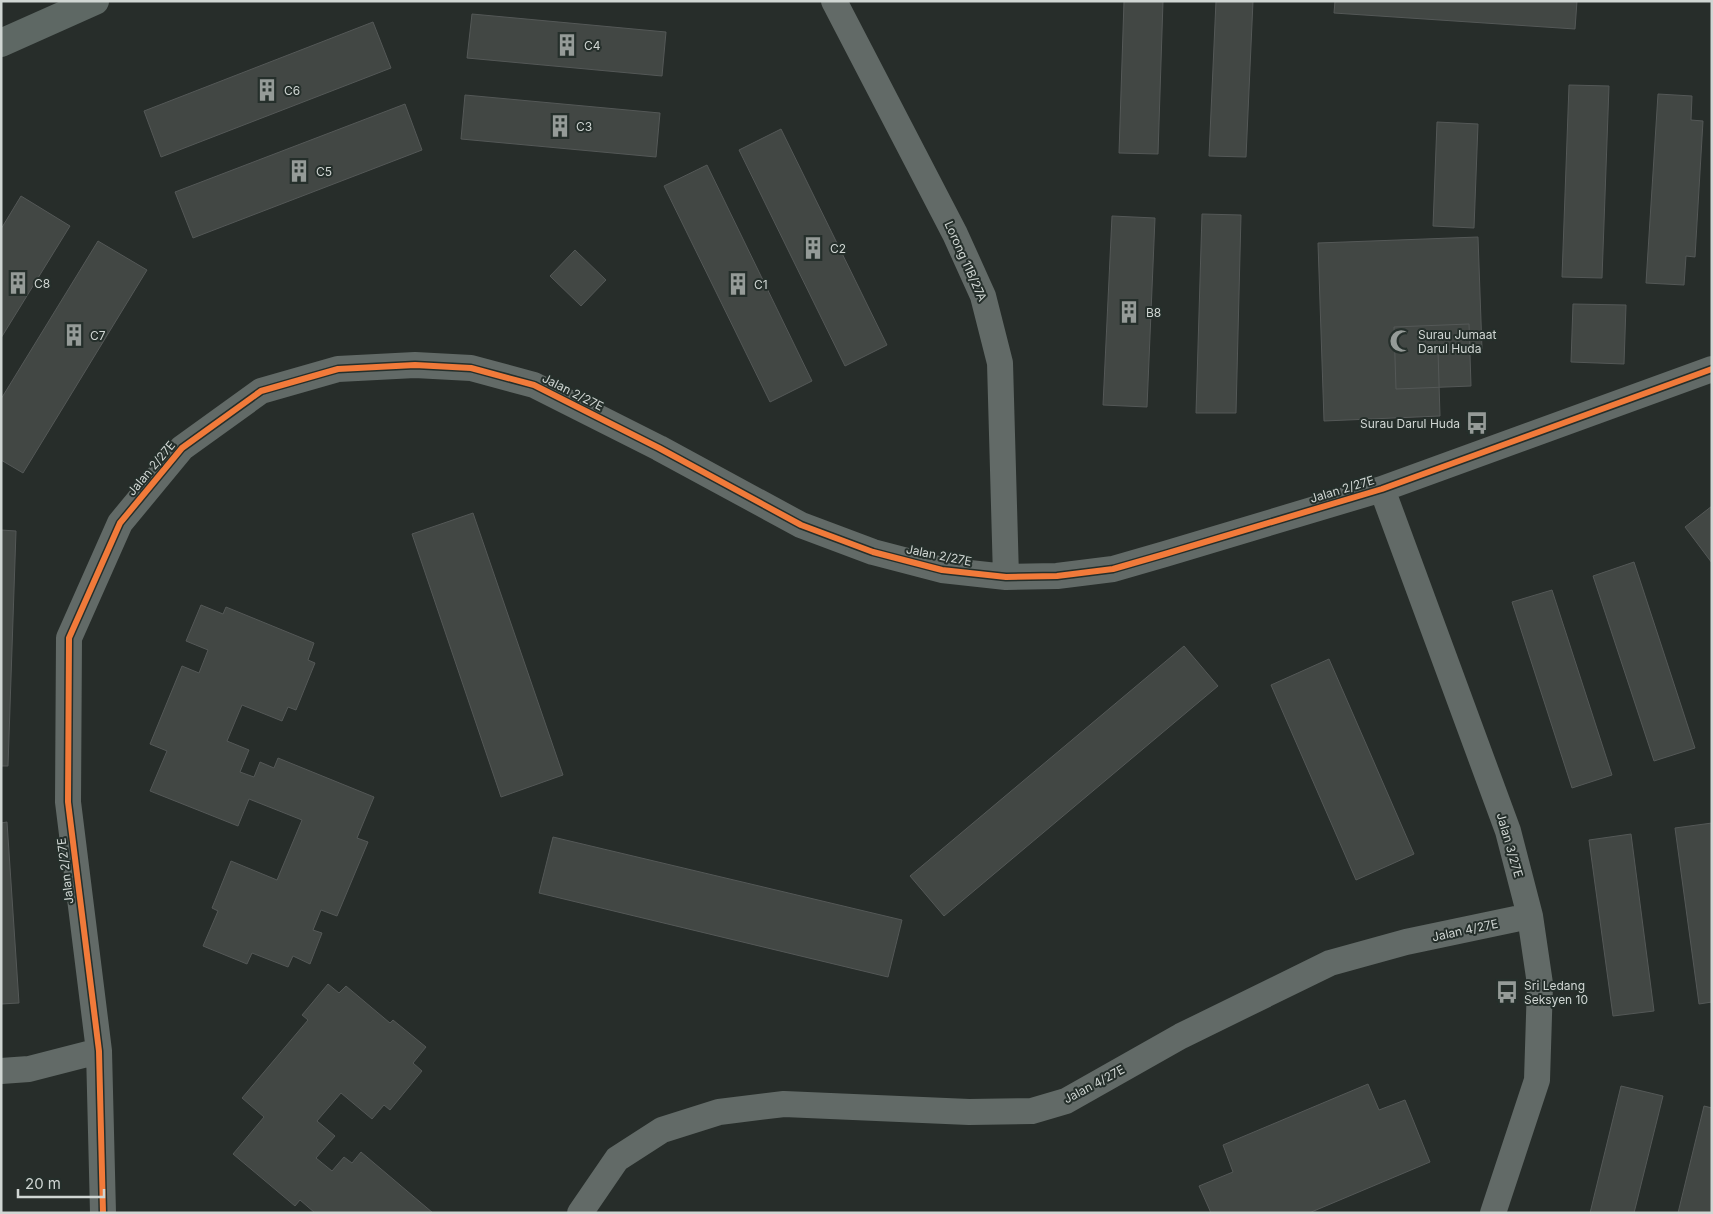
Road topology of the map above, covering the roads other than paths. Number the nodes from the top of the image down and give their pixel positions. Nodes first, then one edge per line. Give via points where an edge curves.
1 (95, 1) edge
2 (834, 1) edge
3 (1, 42) edge
4 (1712, 369) edge
5 (1382, 489) junction
6 (1006, 577) junction
7 (1530, 916) junction
8 (99, 1051) junction
9 (1, 1071) edge
10 (103, 1213) edge
11 (580, 1213) edge
12 (1493, 1213) edge

1 - 3 highway
2 - 6 street, Lorong 11B/27A via 955,234 983,296 1000,363
4 - 5 street, Jalan 2/27E
5 - 6 street, Jalan 2/27E via 1113,569 1057,576
5 - 7 street, Jalan 3/27E via 1508,831
6 - 8 street, Jalan 2/27E via 942,570 882,554 801,525 534,385 471,368 415,365 338,369 261,391 182,448 120,523 68,638 68,802
7 - 11 street, Jalan 4/27E via 1406,942 1330,963 1181,1036 1066,1101 1032,1111 969,1112 784,1104 710,1115 662,1130 617,1159
7 - 12 street, Jalan 3/27E via 1540,984 1537,1080
8 - 9 street via 29,1069
8 - 10 street, Jalan 2/27E

